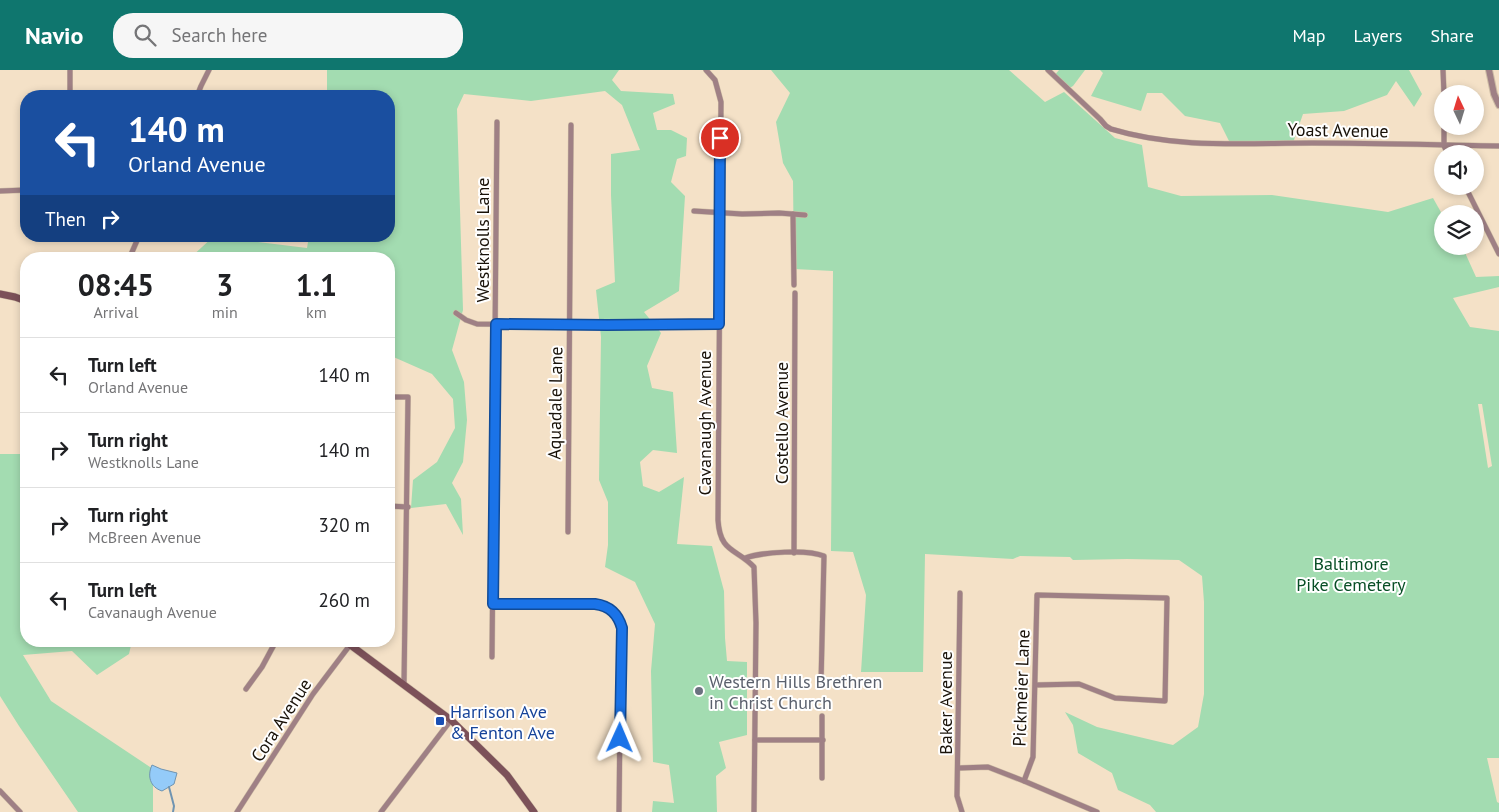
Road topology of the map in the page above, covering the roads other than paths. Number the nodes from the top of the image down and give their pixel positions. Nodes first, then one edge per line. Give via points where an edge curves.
1 (70, 70) edge
2 (209, 70) edge
3 (706, 70) edge
4 (1048, 70) edge
5 (1443, 70) edge
6 (1489, 70) edge
7 (1444, 85) edge
8 (70, 90) edge
9 (199, 90) edge
10 (1499, 105) edge
11 (497, 122) dead end
12 (572, 125) dead end
13 (1434, 146) edge
14 (1484, 146) edge
15 (1499, 146) edge
16 (20, 190) edge
17 (0, 191) edge
18 (1469, 195) edge
19 (694, 211) dead end
20 (720, 212) junction
21 (793, 214) junction
22 (805, 214) dead end
23 (1499, 254) edge
24 (794, 285) dead end
25 (796, 293) dead end
26 (0, 294) edge
27 (20, 299) edge
28 (456, 313) dead end
29 (496, 324) junction
30 (719, 324) junction
31 (570, 325) junction
32 (395, 397) edge
33 (395, 506) edge
34 (408, 507) junction
35 (568, 532) dead end
36 (794, 553) junction
37 (745, 558) junction
38 (960, 593) dead end
39 (493, 604) junction
40 (273, 647) edge
41 (345, 647) edge
42 (353, 647) edge
43 (492, 657) dead end
44 (822, 683) dead end
45 (404, 684) junction
46 (1035, 685) junction
47 (246, 689) dead end
48 (822, 716) dead end
49 (451, 720) junction
50 (755, 740) junction
51 (823, 740) junction
52 (959, 768) junction
53 (822, 778) dead end
54 (1024, 781) junction
55 (0, 791) edge
56 (20, 812) edge
57 (237, 812) edge
58 (381, 812) edge
59 (534, 812) edge
60 (619, 812) edge
61 (754, 812) edge
62 (962, 812) edge
63 (1098, 812) edge

1 - 8 street
2 - 9 street
3 - 20 street, Cavanaugh Avenue via 715,80 721,102
4 - 13 street, Yoast Avenue via 1106,126 1141,137 1176,142
5 - 7 street
6 - 10 street
11 - 29 street, Westknolls Lane
12 - 31 street, Aquadale Lane
14 - 15 street, Yoast Avenue
16 - 17 street
18 - 23 street
19 - 20 street
20 - 21 street
20 - 30 street, Cavanaugh Avenue
21 - 22 street
21 - 24 street
25 - 36 street, Costello Avenue
26 - 27 main road
28 - 29 street via 471,323
29 - 31 street
29 - 39 street, Westknolls Lane
30 - 31 street
30 - 37 street, Cavanaugh Avenue via 718,528 728,547
31 - 35 street, Aquadale Lane
32 - 34 street via 408,397
33 - 34 street
34 - 45 street
36 - 37 street via 758,554
36 - 44 street via 816,552 824,556
37 - 50 street via 754,568 755,579
38 - 52 street, Baker Avenue
39 - 43 street, Westknolls Lane
39 - 60 street via 595,604 611,610 618,618 622,628
40 - 47 street
41 - 57 street, Cora Avenue
42 - 45 main road
45 - 49 main road
46 - 46 street, Pickmeier Lane via 1037,595 1168,598 1165,701 1115,698 1079,684
46 - 54 street, Pickmeier Lane via 1033,757
48 - 51 street
49 - 58 street
49 - 59 main road via 507,775
50 - 51 street
50 - 61 street
51 - 53 street
52 - 54 street via 988,768
52 - 62 street, Baker Avenue via 957,796
54 - 63 street
55 - 56 street

